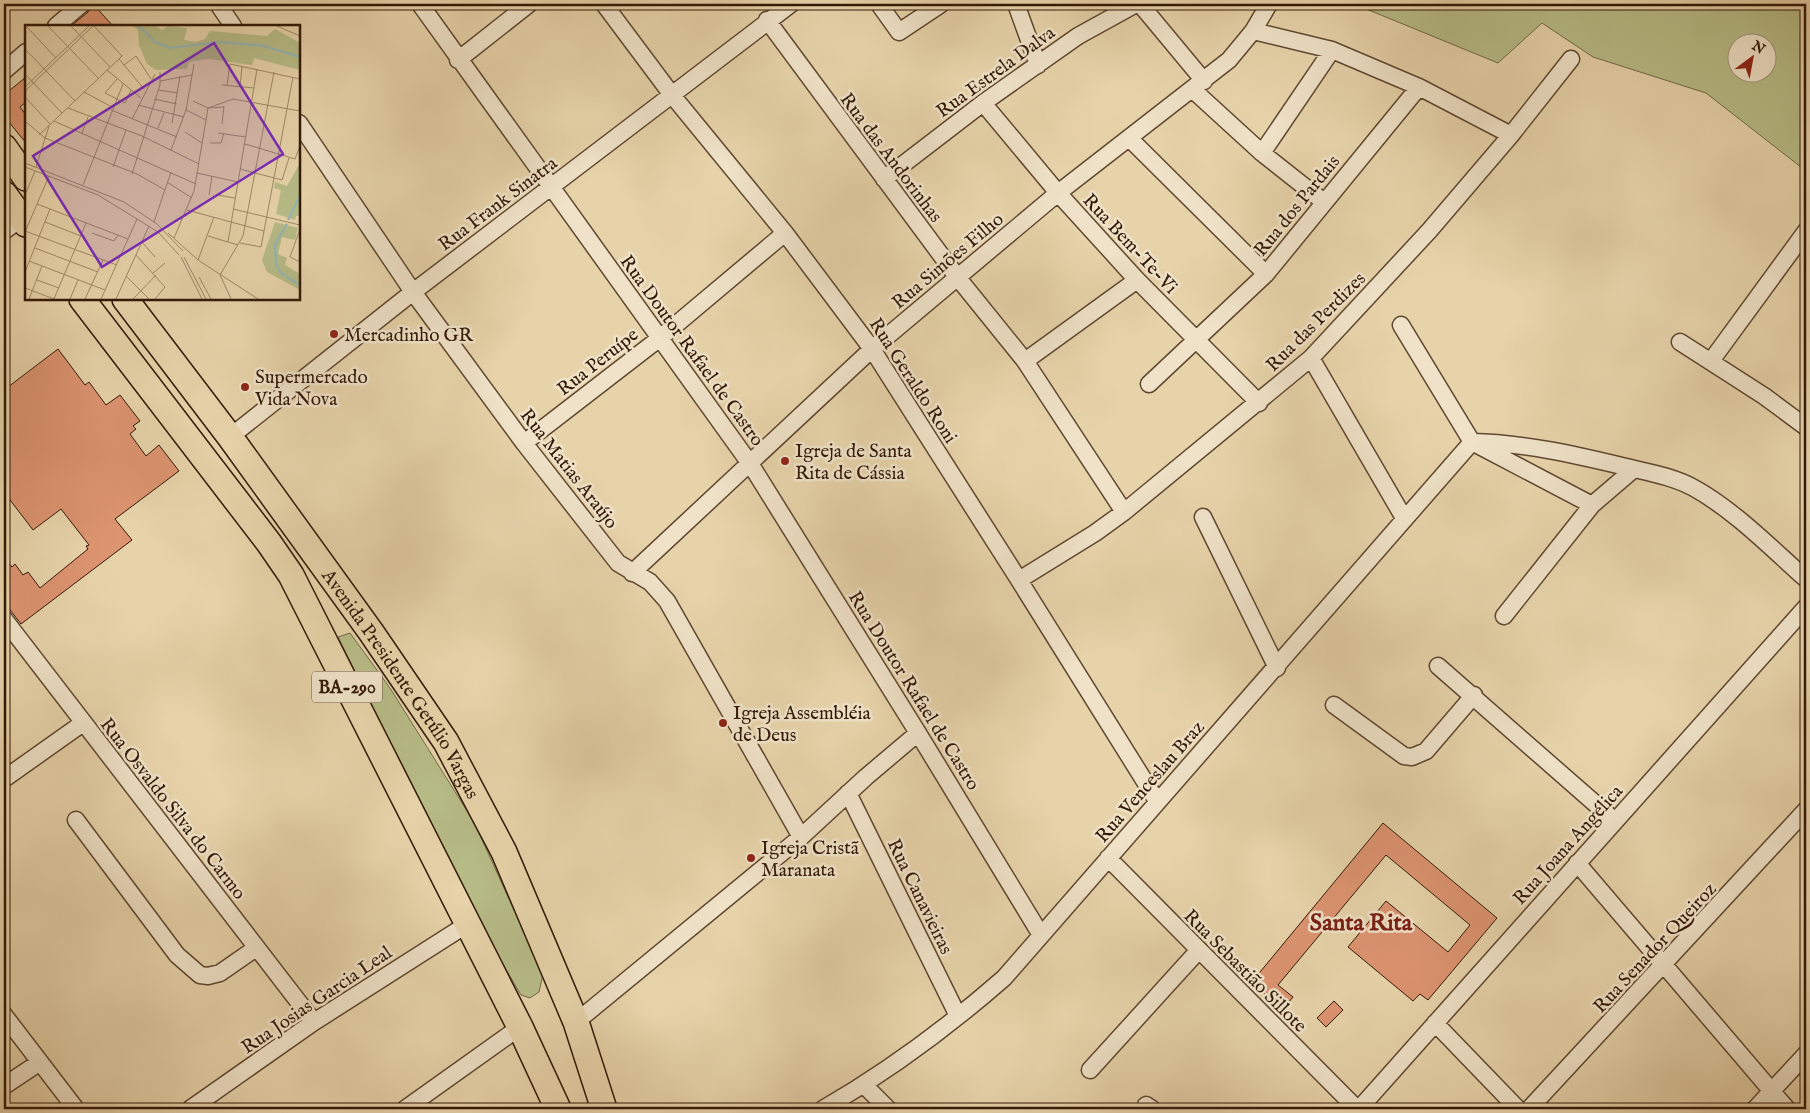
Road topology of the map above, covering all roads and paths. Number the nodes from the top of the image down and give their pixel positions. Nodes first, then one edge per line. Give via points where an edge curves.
1 (82, 4) edge
2 (218, 4) edge
3 (420, 4) edge
4 (529, 4) edge
5 (604, 4) edge
6 (791, 4) edge
7 (879, 4) edge
8 (941, 4) edge
9 (1016, 4) edge
10 (1099, 4) edge
11 (1136, 4) edge
12 (1140, 4) edge
13 (1269, 4) edge
14 (766, 20) junction
15 (1103, 20) junction
16 (57, 25) edge
17 (232, 25) edge
18 (1253, 31) junction
19 (1332, 50) junction
20 (25, 53) edge
21 (458, 60) junction
22 (1570, 60) dead end
23 (1038, 65) junction
24 (4, 71) edge
25 (1198, 85) junction
26 (1419, 87) junction
27 (672, 95) junction
28 (983, 103) junction
29 (300, 124) edge
30 (1511, 135) junction
31 (1129, 138) junction
32 (4, 147) edge
33 (1262, 153) junction
34 (25, 177) edge
35 (884, 179) junction
36 (552, 187) junction
37 (1058, 193) junction
38 (4, 194) edge
39 (1324, 202) junction
40 (17, 225) edge
41 (1806, 231) edge
42 (785, 233) junction
43 (1266, 274) junction
44 (958, 278) junction
45 (1137, 280) junction
46 (414, 292) junction
47 (83, 300) edge
48 (126, 300) edge
49 (1401, 325) dead end
50 (106, 330) junction
51 (155, 338) junction
52 (660, 338) junction
53 (1197, 341) junction
54 (1680, 342) dead end
55 (872, 349) junction
56 (1312, 358) junction
57 (1026, 361) junction
58 (1711, 361) junction
59 (1149, 384) dead end
60 (1259, 403) junction
61 (1805, 425) edge
62 (230, 438) junction
63 (1472, 442) junction
64 (524, 443) junction
65 (750, 465) junction
66 (1634, 469) junction
67 (1592, 505) junction
68 (1124, 512) junction
69 (1203, 516) dead end
70 (1404, 518) junction
71 (632, 573) junction
72 (1806, 579) edge
73 (1020, 580) junction
74 (1806, 607) edge
75 (1504, 616) dead end
76 (4, 619) edge
77 (1438, 666) dead end
78 (1277, 668) junction
79 (1474, 695) junction
80 (1334, 705) dead end
81 (83, 723) junction
82 (918, 732) junction
83 (4, 779) edge
84 (848, 793) junction
85 (1157, 801) junction
86 (1806, 810) edge
87 (76, 820) dead end
88 (1615, 821) junction
89 (801, 837) junction
90 (1108, 858) junction
91 (1577, 863) junction
92 (466, 925) junction
93 (1041, 935) junction
94 (256, 948) junction
95 (1198, 951) junction
96 (1665, 965) junction
97 (4, 1015) edge
98 (958, 1016) junction
99 (314, 1022) junction
100 (576, 1022) junction
101 (1435, 1023) junction
102 (520, 1027) junction
103 (1806, 1054) edge
104 (40, 1062) junction
105 (1090, 1070) dead end
106 (864, 1085) junction
107 (4, 1086) edge
108 (1772, 1092) junction
109 (76, 1109) edge
110 (190, 1109) edge
111 (404, 1109) edge
112 (558, 1109) edge
113 (604, 1109) edge
114 (823, 1109) edge
115 (888, 1109) edge
116 (1358, 1109) edge
117 (1518, 1109) edge
118 (1529, 1109) edge
119 (1756, 1109) edge
120 (1787, 1109) edge

1 - 16 street
2 - 17 street
3 - 21 street, Rua Doutor Rafael de Castro
4 - 21 street
5 - 27 street, Rua Geraldo Roni
6 - 14 street, Rua Frank Sinatra
7 - 8 street via 899,32
9 - 23 street
10 - 15 street
11 - 15 street, Rua Estrela Dalva
12 - 25 street
13 - 18 street, Rua Simões Filho
14 - 27 street, Rua Frank Sinatra
14 - 35 street, Rua das Andorinhas
15 - 23 street, Rua Estrela Dalva
18 - 19 street
18 - 25 street, Rua Simões Filho via 1229,60
19 - 26 street
19 - 33 street
20 - 24 street
21 - 36 street, Rua Doutor Rafael de Castro
22 - 30 street, Rua das Perdizes
23 - 28 street, Rua Estrela Dalva
25 - 31 street, Rua Simões Filho
25 - 33 street
26 - 30 street
26 - 39 street, Rua dos Pardais
27 - 36 street, Rua Frank Sinatra
27 - 42 street, Rua Geraldo Roni
28 - 35 street, Rua Estrela Dalva
28 - 37 street, Rua Bem-Te-Vi
29 - 46 street, Rua Matias Araújo
30 - 56 street, Rua das Perdizes via 1429,231
31 - 37 street, Rua Simões Filho
31 - 43 street
32 - 34 main road
33 - 39 street
35 - 44 street, Rua das Andorinhas
36 - 46 street, Rua Frank Sinatra
36 - 52 street, Rua Doutor Rafael de Castro
37 - 44 street, Rua Simões Filho
37 - 45 street, Rua Bem-Te-Vi
38 - 40 main road
39 - 43 street, Rua dos Pardais
41 - 58 street
42 - 52 street, Rua Peruípe
42 - 55 street, Rua Geraldo Roni
43 - 53 street, Rua dos Pardais
44 - 55 street, Rua Simões Filho
44 - 57 street, Rua das Andorinhas
45 - 53 street, Rua Bem-Te-Vi
45 - 57 street
46 - 62 street, Rua Frank Sinatra
46 - 64 street, Rua Matias Araújo
47 - 50 main road, Avenida Presidente Getúlio Vargas / BA-290
48 - 51 main road, Avenida Presidente Getúlio Vargas / BA-290
49 - 63 street
50 - 51 main road via 124,321
50 - 92 main road, Avenida Presidente Getúlio Vargas / BA-290 via 291,575
51 - 62 main road, Avenida Presidente Getúlio Vargas / BA-290
52 - 64 street, Rua Peruípe
52 - 65 street, Rua Doutor Rafael de Castro
53 - 59 street, Rua dos Pardais
53 - 60 street, Rua Bem-Te-Vi
54 - 58 street
55 - 65 street, Rua Simões Filho
55 - 73 street, Rua Geraldo Roni
56 - 60 street, Rua das Perdizes
56 - 70 street
57 - 68 street, Rua das Andorinhas
58 - 61 street
60 - 68 street, Rua das Perdizes
62 - 100 main road, Avenida Presidente Getúlio Vargas / BA-290 via 371,632 446,742 504,852
63 - 66 street via 1504,443 1566,453
63 - 67 street
63 - 70 street, Rua Venceslau Braz
64 - 71 street, Rua Matias Araújo via 618,563
65 - 71 street, Rua Simões Filho
65 - 82 street, Rua Doutor Rafael de Castro
66 - 67 street
66 - 72 street via 1668,477 1694,488
67 - 75 street
68 - 73 street, Rua das Perdizes
69 - 78 street
70 - 78 street, Rua Venceslau Braz
71 - 89 street, Rua Matias Araújo via 650,582 667,601
73 - 85 street, Rua Geraldo Roni
74 - 88 street, Rua Joana Angélica
76 - 81 street, Rua Osvaldo Silva do Carmo
77 - 79 street
78 - 85 street, Rua Venceslau Braz
79 - 80 street via 1426,751 1412,757 1404,756
79 - 88 street
81 - 83 street
81 - 94 street, Rua Osvaldo Silva do Carmo
82 - 84 street
82 - 93 street, Rua Doutor Rafael de Castro
84 - 89 street
84 - 98 street, Rua Canavieiras
85 - 90 street, Rua Venceslau Braz
86 - 96 street, Rua Senador Queiroz
87 - 94 street via 177,955 200,975 220,973
88 - 91 street, Rua Joana Angélica
89 - 100 street
90 - 93 street, Rua Venceslau Braz
90 - 95 street, Rua Sebastião Sillote
91 - 96 street
91 - 101 street, Rua Joana Angélica
92 - 99 street, Rua Josias Garcia Leal
92 - 102 main road, Avenida Presidente Getúlio Vargas / BA-290
93 - 98 street, Rua Venceslau Braz via 1004,978
94 - 99 street, Rua Osvaldo Silva do Carmo
95 - 105 street
95 - 116 street, Rua Sebastião Sillote
96 - 108 street
96 - 118 street, Rua Senador Queiroz
97 - 104 street
98 - 106 street, Rua Venceslau Braz
99 - 110 street, Rua Josias Garcia Leal
100 - 113 main road, Avenida Presidente Getúlio Vargas / BA-290
101 - 116 street, Rua Joana Angélica
101 - 117 street
102 - 111 street
102 - 112 main road, Avenida Presidente Getúlio Vargas / BA-290
103 - 108 street
104 - 107 street
104 - 109 street
106 - 114 street, Rua Venceslau Braz
106 - 115 street
108 - 119 street
108 - 120 street

